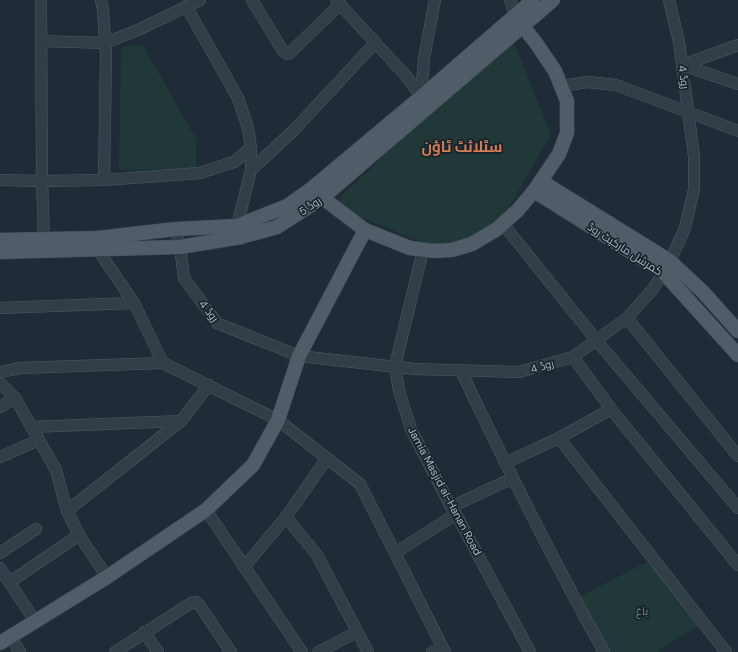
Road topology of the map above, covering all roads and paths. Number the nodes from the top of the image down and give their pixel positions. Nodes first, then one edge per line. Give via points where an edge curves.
1 (40, 0) edge
2 (101, 0) edge
3 (200, 0) edge
4 (252, 0) edge
5 (435, 0) edge
6 (510, 0) edge
7 (533, 0) edge
8 (553, 0) edge
9 (669, 0) edge
10 (338, 2) edge
11 (186, 6) junction
12 (518, 21) junction
13 (41, 41) junction
14 (105, 43) junction
15 (375, 43) junction
16 (738, 45) edge
17 (683, 65) junction
18 (738, 84) edge
19 (561, 86) junction
20 (421, 97) junction
21 (689, 112) junction
22 (738, 130) edge
23 (251, 148) junction
24 (251, 170) junction
25 (0, 180) edge
26 (104, 180) junction
27 (42, 181) junction
28 (537, 186) junction
29 (311, 189) junction
30 (322, 198) junction
31 (503, 224) junction
32 (237, 226) junction
33 (176, 229) junction
34 (366, 230) junction
35 (44, 239) junction
36 (0, 240) edge
37 (98, 244) junction
38 (180, 247) junction
39 (423, 250) junction
40 (0, 252) edge
41 (667, 266) junction
42 (134, 303) junction
43 (0, 308) edge
44 (627, 318) junction
45 (738, 331) edge
46 (597, 341) junction
47 (738, 355) edge
48 (299, 356) junction
49 (573, 357) junction
50 (163, 363) junction
51 (395, 366) junction
52 (461, 371) junction
53 (0, 372) edge
54 (0, 382) edge
55 (208, 385) junction
56 (15, 398) junction
57 (0, 407) edge
58 (611, 408) junction
59 (278, 420) junction
60 (181, 421) junction
61 (31, 427) junction
62 (558, 438) junction
63 (39, 440) junction
64 (738, 456) edge
65 (0, 457) edge
66 (327, 458) junction
67 (505, 463) junction
68 (513, 478) junction
69 (738, 508) edge
70 (206, 510) junction
71 (67, 511) junction
72 (454, 511) junction
73 (286, 517) junction
74 (36, 529) dead end
75 (79, 535) junction
76 (0, 552) edge
77 (395, 553) junction
78 (738, 564) edge
79 (244, 567) junction
80 (0, 568) edge
81 (107, 577) junction
82 (10, 582) junction
83 (35, 621) junction
84 (144, 632) junction
85 (357, 632) junction
86 (5, 639) edge
87 (440, 650) edge
88 (20, 652) edge
89 (115, 652) edge
90 (158, 652) edge
91 (231, 652) edge
92 (302, 652) edge
93 (318, 652) edge
94 (368, 652) edge
95 (530, 652) edge
96 (604, 652) edge
97 (726, 652) edge

1 - 13 street
2 - 14 street
3 - 11 street
4 - 10 street via 287,54
5 - 20 street via 424,58
6 - 12 street
7 - 12 main road, روڈ 5
8 - 12 main road, روڈ 5
9 - 17 street, روڈ 4
10 - 15 street
11 - 14 street
11 - 23 street via 238,98 248,128
12 - 19 main road via 551,65
12 - 20 main road, روڈ 5
12 - 30 main road, روڈ 5
13 - 14 street
13 - 27 street
14 - 26 street
15 - 20 street via 407,77
15 - 24 street via 294,130
16 - 17 street
17 - 18 street
17 - 21 street, روڈ 4
19 - 21 street via 588,82 616,85
19 - 28 main road via 567,101 567,133 559,154
20 - 29 main road, روڈ 5
21 - 22 street
21 - 41 street, روڈ 4 via 694,156 694,190 685,228
23 - 24 street
23 - 26 street via 234,162 200,173
24 - 32 street
25 - 27 street
26 - 27 street
27 - 35 street
28 - 31 main road
28 - 41 main road, کمرشل مارکیٹ روڈ
29 - 30 main road
29 - 32 main road, روڈ 5 via 287,206
30 - 34 main road
30 - 38 main road, روڈ 5 via 277,227 241,238
31 - 39 main road via 472,244 452,250
31 - 46 street
32 - 33 main road, روڈ 5
33 - 37 main road, روڈ 5
33 - 38 street, روڈ 4
34 - 39 main road via 410,248
34 - 48 main road
35 - 36 main road, روڈ 5
35 - 37 main road, روڈ 5
37 - 38 main road, روڈ 5
37 - 40 main road, روڈ 5
37 - 42 street
38 - 48 street, روڈ 4 via 184,278 217,323
39 - 51 street, Jamia Masjid al-Hanan Road
41 - 44 street, روڈ 4 via 654,289
41 - 45 main road, کمرشل مارکیٹ روڈ via 703,292
41 - 47 main road, کمرشل مارکیٹ روڈ
42 - 43 street
42 - 50 street
44 - 46 street, روڈ 4
44 - 64 street
46 - 49 street, روڈ 4
46 - 69 street
48 - 51 street, روڈ 4
48 - 59 main road
49 - 52 street, روڈ 4 via 519,372
49 - 58 street
50 - 53 street via 20,368
50 - 55 street
51 - 52 street, روڈ 4
51 - 72 street, Jamia Masjid al-Hanan Road via 399,391 411,429
52 - 67 street
54 - 56 street
55 - 59 street
55 - 60 street
56 - 57 street
56 - 61 street
58 - 62 street
58 - 78 street
59 - 66 street
59 - 70 main road via 253,465
60 - 61 street
60 - 71 street
61 - 63 street
62 - 67 street
62 - 97 street
63 - 65 street
63 - 71 street via 56,470
66 - 73 street
66 - 77 street via 360,484
67 - 68 street
68 - 72 street
68 - 96 street
70 - 79 street
70 - 81 main road
71 - 75 street
72 - 77 street
72 - 95 street, Jamia Masjid al-Hanan Road
73 - 79 street
73 - 85 street via 317,555
74 - 76 street
75 - 81 street
75 - 82 street
77 - 87 street
79 - 92 street
80 - 82 street
81 - 83 main road
82 - 83 street
83 - 86 main road
84 - 89 street
84 - 90 street
84 - 91 street via 196,602
85 - 93 street
85 - 94 street
86 - 88 street

